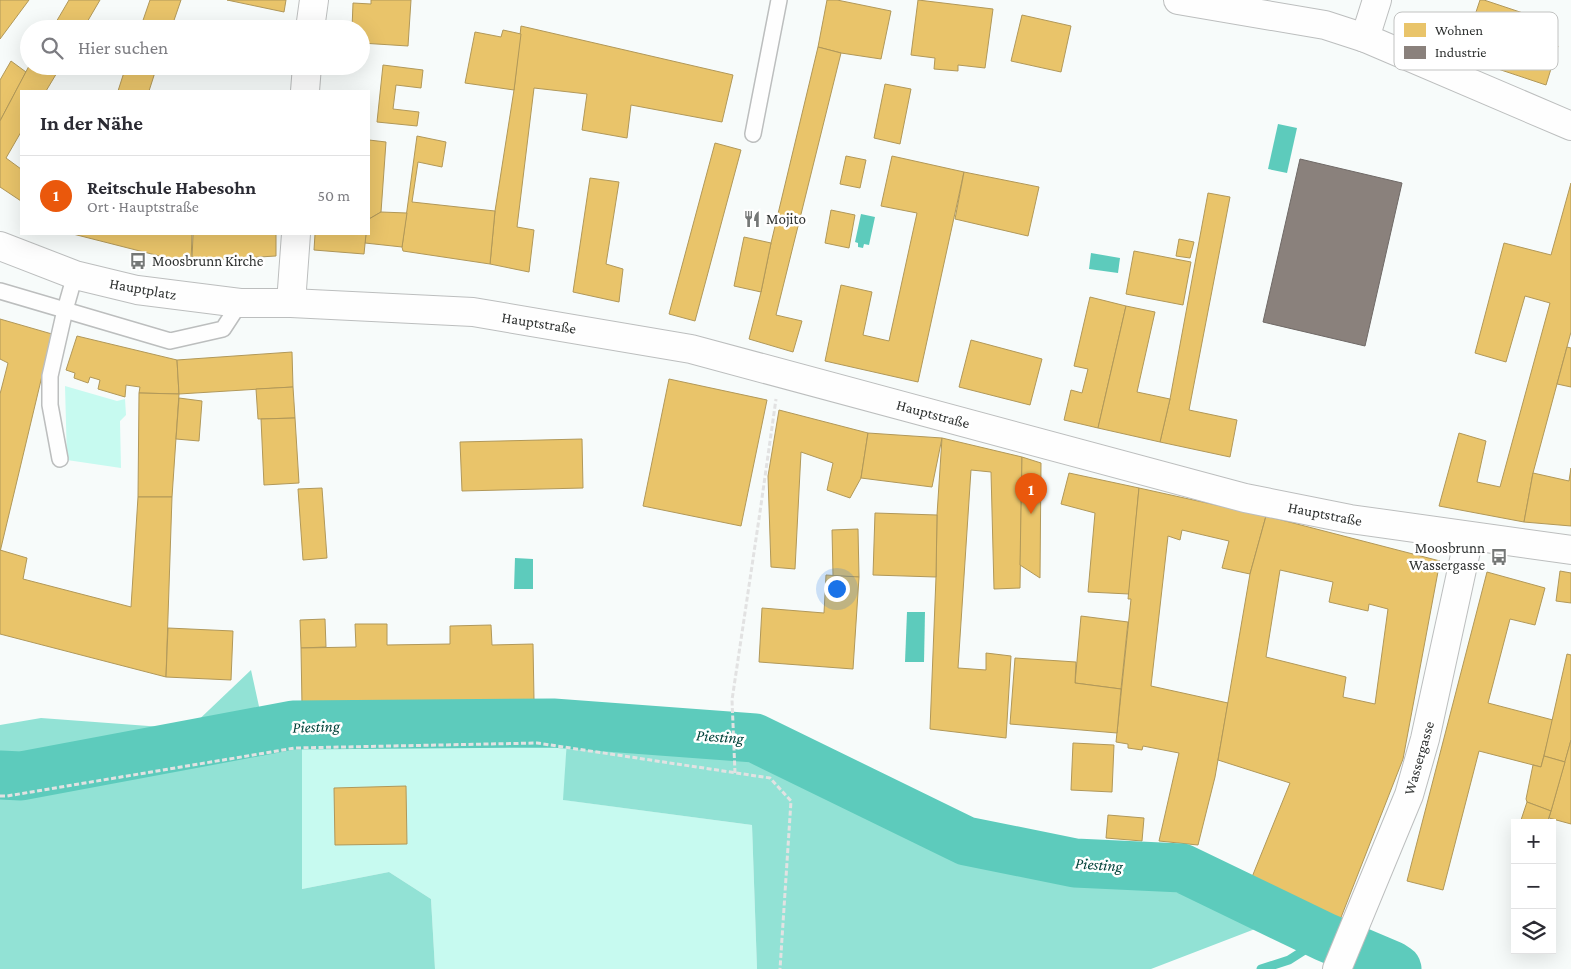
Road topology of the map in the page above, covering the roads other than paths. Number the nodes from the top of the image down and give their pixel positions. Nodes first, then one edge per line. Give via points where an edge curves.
1 (314, 0) edge
2 (779, 0) edge
3 (1178, 0) edge
4 (1377, 0) edge
5 (311, 20) edge
6 (1365, 38) junction
7 (1394, 50) edge
8 (1440, 70) edge
9 (306, 75) edge
10 (305, 90) edge
11 (1571, 126) edge
12 (753, 134) dead end
13 (296, 235) edge
14 (1, 248) edge
15 (75, 275) junction
16 (0, 290) edge
17 (240, 303) junction
18 (291, 303) junction
19 (65, 310) junction
20 (60, 458) dead end
21 (1469, 536) junction
22 (1571, 550) edge
23 (1337, 969) edge

1 - 5 main road
2 - 12 lane
3 - 6 main road via 1325,25
4 - 6 main road
6 - 7 main road
8 - 11 main road
9 - 10 main road
13 - 18 main road
14 - 15 main road, Hauptplatz
15 - 17 main road, Hauptplatz via 137,290
15 - 19 lane
16 - 19 lane
17 - 18 main road, Hauptplatz
17 - 19 lane via 223,329 170,341
18 - 21 main road, Hauptstraße via 474,312 690,349 1245,498 1350,519
19 - 20 lane via 50,376 50,405
21 - 22 main road, Hauptstraße
21 - 23 main road, Wassergasse via 1426,739 1409,795

